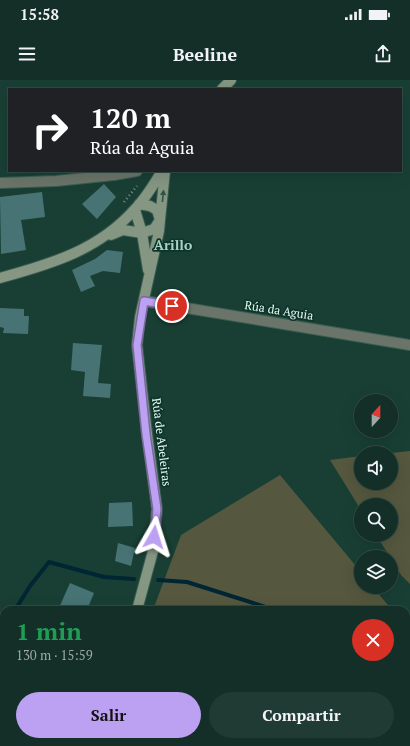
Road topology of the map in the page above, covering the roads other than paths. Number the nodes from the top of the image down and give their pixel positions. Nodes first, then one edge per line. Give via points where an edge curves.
1 (231, 80) edge
2 (223, 88) edge
3 (131, 172) edge
4 (162, 172) edge
5 (163, 172) edge
6 (0, 184) edge
7 (137, 207) junction
8 (160, 220) junction
9 (142, 233) junction
10 (102, 238) junction
11 (149, 277) junction
12 (0, 278) edge
13 (144, 301) junction
14 (410, 345) edge
15 (138, 606) edge

1 - 2 street
3 - 6 street via 56,181
4 - 7 street
8 -> 5 street, Rúa de Abeleiras
7 - 8 street via 150,206 157,210
7 - 9 street, Rúa de Abeleiras
7 - 10 street
8 - 9 street via 154,229
8 - 11 street, Rúa de Abeleiras
9 - 10 street via 123,230
9 - 11 street, Rúa de Abeleiras
10 - 12 street via 73,255 42,267
11 - 13 street, Rúa de Abeleiras
13 - 14 street, Rúa da Aguia
13 - 15 street, Rúa de Abeleiras via 137,345 157,509 153,551

